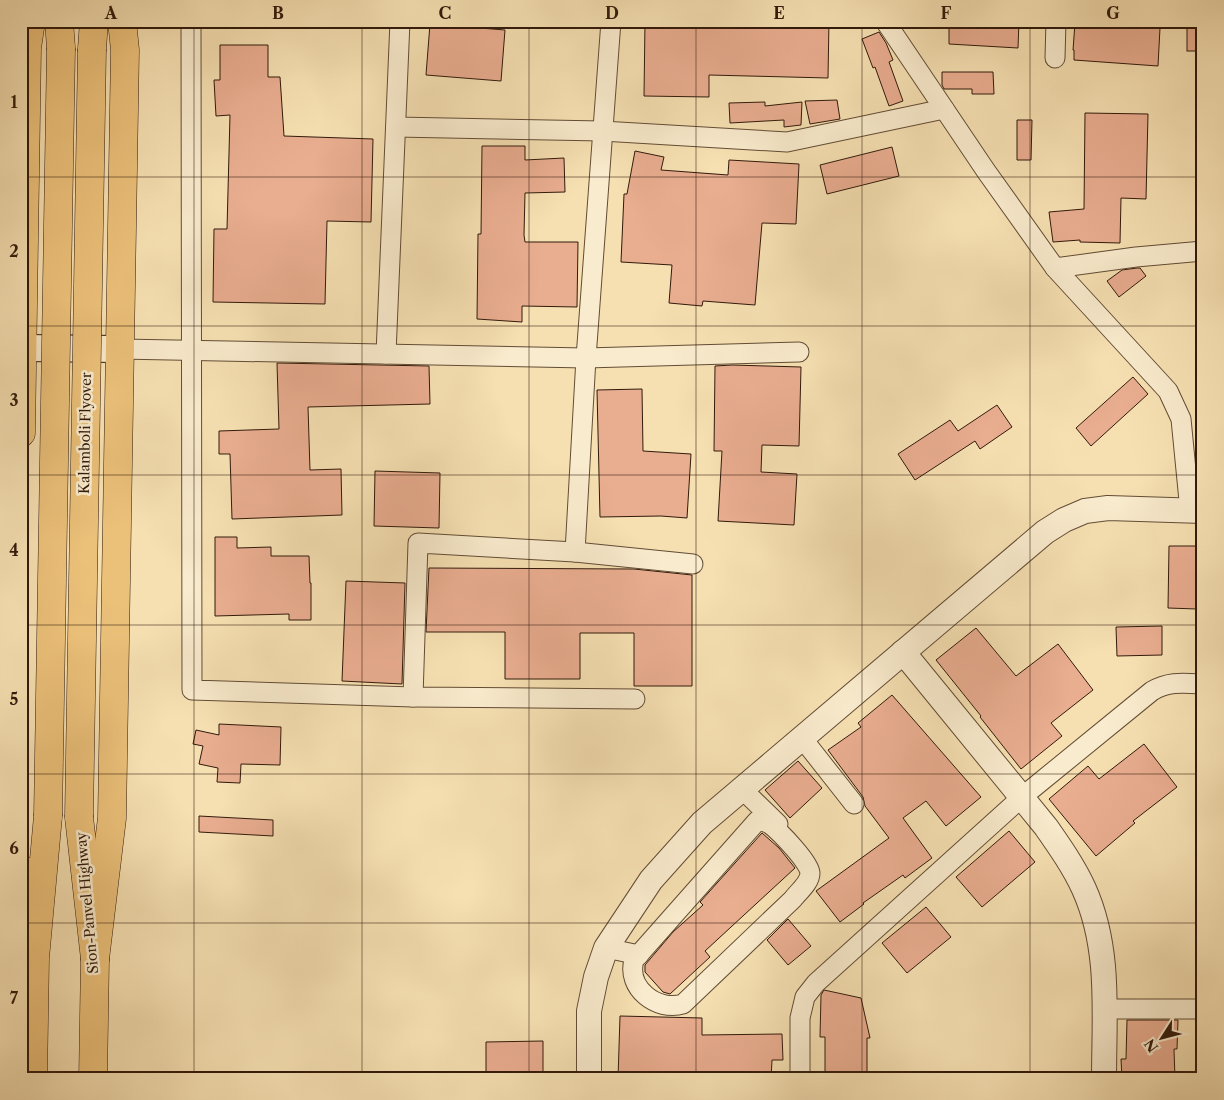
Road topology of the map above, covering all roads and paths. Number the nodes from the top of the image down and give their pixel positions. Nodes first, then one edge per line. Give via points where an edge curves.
1 (30, 21) edge
2 (59, 21) edge
3 (94, 21) edge
4 (122, 21) edge
5 (191, 21) edge
6 (400, 21) edge
7 (611, 21) edge
8 (885, 21) edge
9 (1056, 21) edge
10 (1055, 58) dead end
11 (944, 109) junction
12 (396, 127) junction
13 (602, 131) junction
14 (1203, 252) edge
15 (1055, 268) junction
16 (22, 348) edge
17 (120, 348) junction
18 (191, 350) junction
19 (798, 352) dead end
20 (386, 354) junction
21 (586, 358) junction
22 (21, 434) edge
23 (1196, 511) edge
24 (575, 552) junction
25 (693, 564) dead end
26 (903, 652) junction
27 (1203, 684) edge
28 (413, 697) junction
29 (636, 699) dead end
30 (802, 738) junction
31 (742, 789) junction
32 (1022, 797) junction
33 (854, 804) dead end
34 (79, 817) joint
35 (788, 834) dead end
36 (21, 869) edge
37 (606, 948) junction
38 (639, 955) junction
39 (35, 958) junction
40 (95, 959) junction
41 (1203, 1008) edge
42 (1104, 1009) junction
43 (33, 1079) edge
44 (94, 1079) edge
45 (589, 1079) edge
46 (800, 1079) edge
47 (1104, 1079) edge

1 - 16 highway
2 - 39 highway, bridge via 48,816
3 - 34 highway, Kalamboli Flyover, bridge
4 - 17 highway via 125,50
5 - 18 street
6 - 12 street
7 - 13 street
8 - 11 street
9 - 10 street
11 - 13 street via 787,142
11 - 15 street
12 - 13 street
12 - 20 street
13 - 21 street
14 - 15 street
15 - 23 street via 1168,391 1181,419
16 - 17 main road
16 - 22 highway
17 - 18 street
17 - 40 highway via 112,818
18 - 20 street
18 - 28 street via 192,690
19 - 21 street
20 - 21 street
21 - 24 street
23 - 26 street via 1108,508 1085,511 1064,520 1045,532
24 - 25 street
24 - 28 street via 418,543
26 - 30 street
26 - 32 street
27 - 32 street via 1175,683 1152,691
28 - 29 street
30 - 31 street
30 - 33 street
31 - 35 street
31 - 37 street via 702,823 651,880
32 - 42 street via 1067,857 1084,889 1102,953
32 - 46 street via 816,983 805,997 800,1018
34 - 40 highway, Sion-Panvel Highway
36 - 39 highway
37 - 38 street
37 - 45 street via 589,1010
38 - 38 street via 634,960 632,974 639,989 648,999 662,1005 682,1004 793,899 808,881 808,864 772,825 764,820 757,821
39 - 43 highway
40 - 44 highway, Sion-Panvel Highway
41 - 42 street
42 - 47 street

